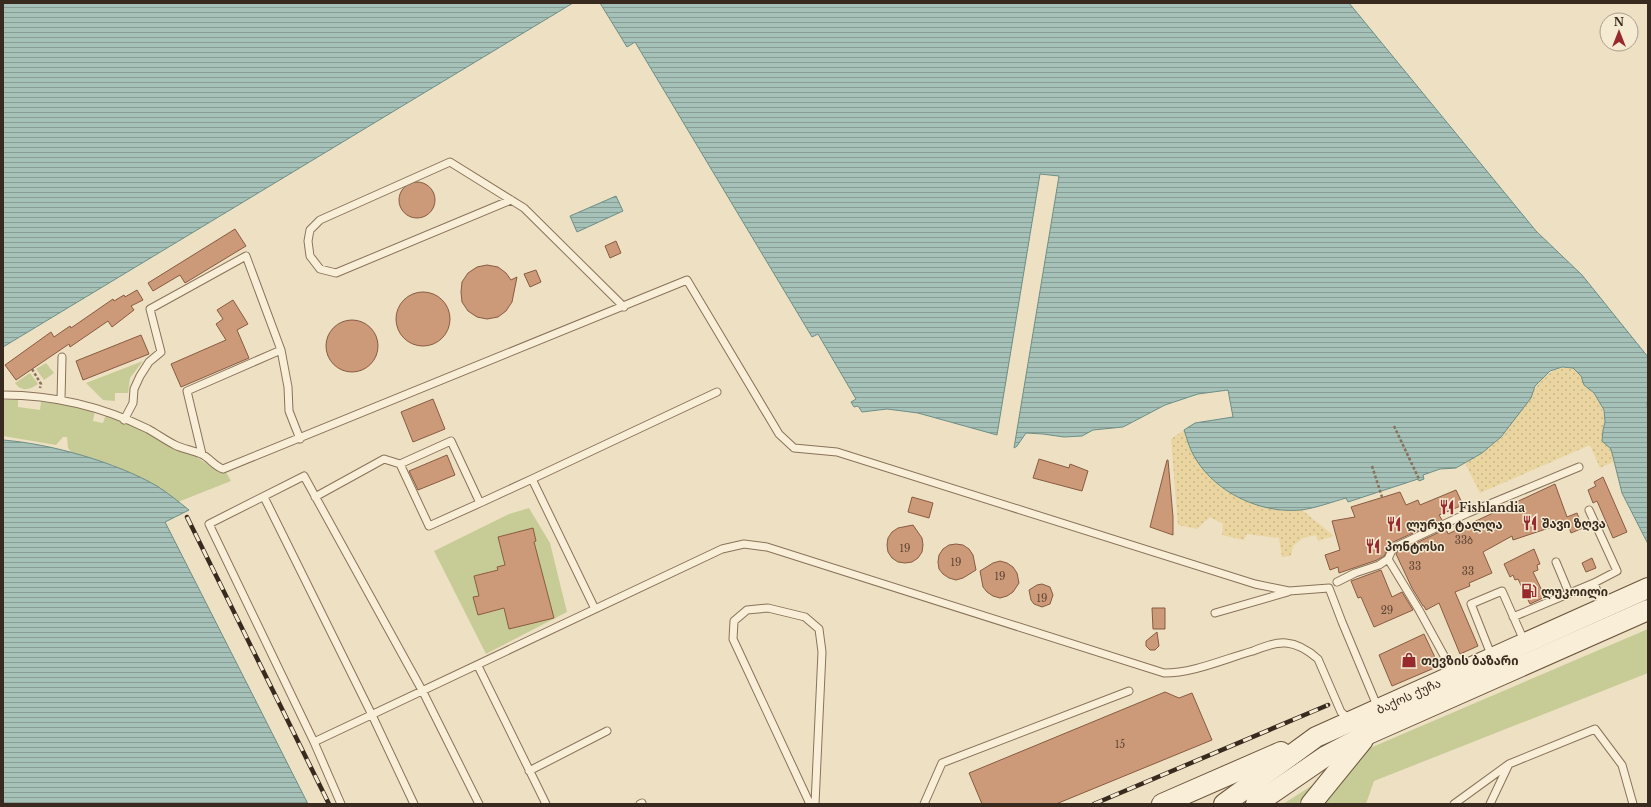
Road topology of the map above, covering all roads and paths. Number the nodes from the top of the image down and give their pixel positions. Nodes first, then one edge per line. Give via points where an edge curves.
1 (511, 200) junction
2 (624, 307) junction
3 (281, 350) junction
4 (62, 357) dead end
5 (32, 369) dead end
6 (717, 392) dead end
7 (3, 395) edge
8 (37, 397) junction
9 (61, 400) junction
10 (124, 420) junction
11 (1394, 426) dead end
12 (300, 439) junction
13 (202, 454) junction
14 (400, 464) junction
15 (1372, 466) dead end
16 (1579, 468) dead end
17 (532, 478) junction
18 (1419, 479) dead end
19 (264, 497) junction
20 (315, 497) junction
21 (1382, 497) dead end
22 (480, 503) junction
23 (1589, 510) dead end
24 (1388, 558) junction
25 (1556, 562) dead end
26 (1337, 582) dead end
27 (1594, 583) junction
28 (1648, 588) edge
29 (1289, 592) junction
30 (1569, 593) junction
31 (1605, 607) junction
32 (595, 609) junction
33 (1215, 613) dead end
34 (1642, 613) edge
35 (1513, 617) junction
36 (1525, 643) junction
37 (1492, 657) junction
38 (478, 666) junction
39 (1454, 674) junction
40 (1129, 691) dead end
41 (423, 692) junction
42 (1378, 708) junction
43 (372, 715) junction
44 (1351, 721) junction
45 (607, 731) dead end
46 (1368, 734) junction
47 (1316, 737) junction
48 (314, 742) junction
49 (1509, 764) junction
50 (529, 771) junction
51 (341, 804) edge
52 (414, 804) edge
53 (479, 804) edge
54 (546, 804) edge
55 (810, 804) edge
56 (815, 804) edge
57 (924, 804) edge
58 (1162, 804) edge
59 (1224, 804) edge
60 (1256, 804) edge
61 (1311, 804) edge
62 (1454, 804) edge
63 (1490, 804) edge
64 (1633, 804) edge

1 - 1 lane via 336,273 320,269 310,256 310,230 320,220 450,162
1 - 2 lane via 524,208
2 - 12 lane
2 - 29 lane via 687,280 779,434 794,448 837,452 1255,584
3 - 10 lane via 246,256 150,309 161,352 149,362 140,376 134,389 133,403
3 - 12 lane via 290,411
3 - 13 lane via 187,391
4 - 9 lane
5 - 8 path via 42,384
6 - 17 lane
7 - 8 lane
8 - 9 lane
9 - 10 lane via 107,412
10 - 13 lane via 175,445
11 - 18 path
12 - 13 lane via 223,469 218,468
14 - 20 lane via 384,459
14 - 22 lane via 451,441
14 - 22 lane via 429,526
15 - 21 path
16 - 24 lane via 1468,513 1393,548
17 - 22 lane
17 - 32 lane
19 - 20 lane via 304,476
19 - 43 lane
19 - 48 lane via 209,524
20 - 41 lane
23 - 27 lane via 1617,571
24 - 26 lane via 1379,565
24 - 39 lane
25 - 30 lane
27 - 30 lane
27 - 31 lane
28 - 31 main road, ბაქოს ქუჩა
29 - 33 lane
29 - 42 lane via 1330,588
30 - 35 lane
31 - 36 main road, ბაქოს ქუჩა
32 - 38 lane
32 - 44 lane via 722,549 744,544 767,547 1164,673 1180,673 1269,646 1285,643 1300,647 1318,659 1341,712
34 - 46 main road, ბაქოს ქუჩა
35 - 36 lane
35 - 37 lane via 1502,591 1471,604
36 - 37 main road, ბაქოს ქუჩა
37 - 39 main road, ბაქოს ქუჩა
38 - 41 lane
38 - 50 lane
39 - 42 main road, ბაქოს ქუჩა
40 - 57 lane via 942,763
41 - 43 lane
41 - 53 lane
42 - 44 main road, ბაქოს ქუჩა
43 - 48 lane
43 - 52 lane
44 - 47 main road, ბაქოს ქუჩა
45 - 50 lane
46 - 60 main road, ბაქოს ქუჩა via 1326,756
46 - 61 main road
47 - 58 main road
47 - 59 main road, ბაქოს ქუჩა
48 - 51 lane
49 - 62 lane
49 - 63 lane
49 - 64 lane via 1595,729 1622,765
50 - 54 lane
55 - 56 lane via 733,638 734,621 747,610 768,608 805,617 819,629 822,652

